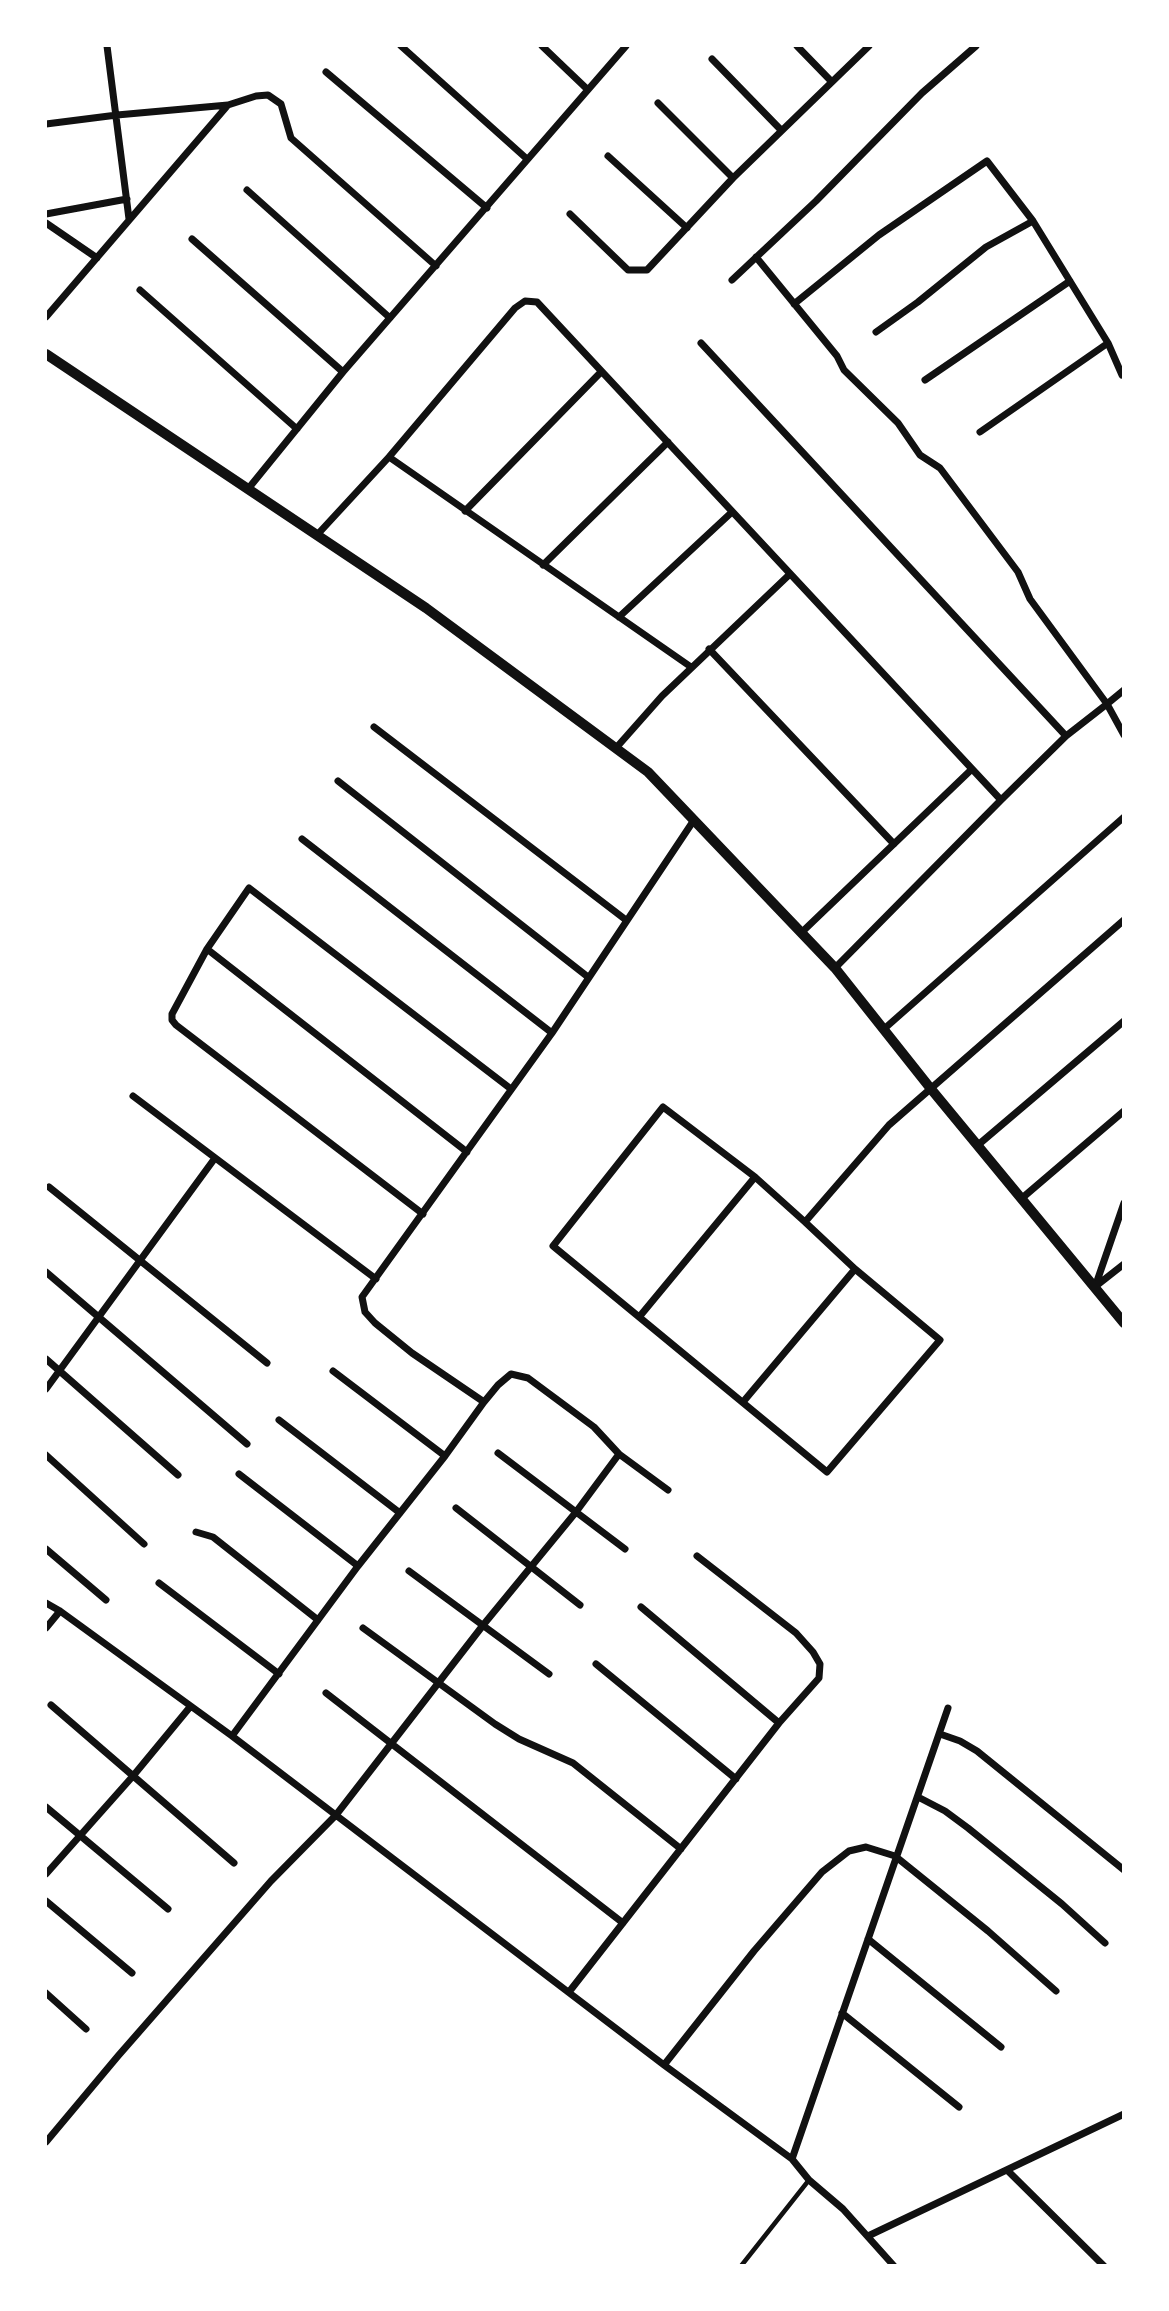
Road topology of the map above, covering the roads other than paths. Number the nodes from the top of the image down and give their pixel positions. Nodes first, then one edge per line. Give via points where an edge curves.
1 (107, 46) edge
2 (401, 46) edge
3 (542, 46) edge
4 (626, 46) edge
5 (797, 46) edge
6 (869, 46) edge
7 (976, 46) edge
8 (712, 59) dead end
9 (326, 72) dead end
10 (831, 81) junction
11 (587, 89) junction
12 (658, 103) dead end
13 (229, 105) junction
14 (117, 115) junction
15 (46, 124) edge
16 (781, 130) junction
17 (608, 156) dead end
18 (527, 159) junction
19 (733, 178) junction
20 (247, 190) dead end
21 (127, 199) junction
22 (487, 208) junction
23 (46, 214) edge
24 (570, 214) dead end
25 (130, 219) junction
26 (1033, 221) junction
27 (46, 223) edge
28 (687, 228) junction
29 (192, 239) dead end
30 (756, 257) junction
31 (97, 258) junction
32 (436, 266) junction
33 (732, 280) dead end
34 (1069, 281) junction
35 (140, 290) dead end
36 (794, 303) junction
37 (46, 317) edge
38 (390, 318) junction
39 (876, 332) dead end
40 (701, 343) dead end
41 (1108, 343) junction
42 (46, 354) edge
43 (343, 372) junction
44 (601, 372) junction
45 (1123, 375) edge
46 (925, 380) dead end
47 (297, 429) junction
48 (980, 432) dead end
49 (668, 442) junction
50 (388, 457) junction
51 (248, 489) junction
52 (466, 511) junction
53 (732, 512) junction
54 (317, 535) junction
55 (544, 565) junction
56 (790, 574) junction
57 (619, 617) junction
58 (709, 649) junction
59 (691, 667) junction
60 (1124, 690) edge
61 (1107, 704) junction
62 (374, 727) dead end
63 (1124, 735) edge
64 (1066, 736) junction
65 (616, 748) junction
66 (972, 769) junction
67 (338, 781) dead end
68 (1001, 800) junction
69 (1124, 817) edge
70 (694, 820) junction
71 (302, 839) dead end
72 (894, 844) junction
73 (626, 920) junction
74 (1124, 920) edge
75 (801, 933) junction
76 (207, 949) junction
77 (835, 968) junction
78 (588, 977) junction
79 (1124, 1021) edge
80 (884, 1029) junction
81 (552, 1033) junction
82 (511, 1089) junction
83 (931, 1089) junction
84 (133, 1096) dead end
85 (1124, 1111) edge
86 (978, 1145) junction
87 (467, 1152) junction
88 (215, 1158) junction
89 (755, 1177) junction
90 (49, 1187) dead end
91 (1021, 1199) junction
92 (1124, 1203) edge
93 (423, 1214) junction
94 (805, 1222) junction
95 (141, 1260) junction
96 (1124, 1264) edge
97 (855, 1269) junction
98 (46, 1272) edge
99 (376, 1279) junction
100 (1095, 1287) junction
101 (99, 1315) junction
102 (640, 1316) junction
103 (1124, 1322) edge
104 (46, 1359) edge
105 (267, 1363) dead end
106 (59, 1370) junction
107 (333, 1371) dead end
108 (46, 1389) edge
109 (484, 1402) junction
110 (743, 1402) junction
111 (279, 1420) dead end
112 (247, 1444) dead end
113 (498, 1453) dead end
114 (620, 1454) junction
115 (46, 1455) edge
116 (445, 1456) junction
117 (239, 1474) dead end
118 (178, 1475) dead end
119 (668, 1490) dead end
120 (456, 1508) dead end
121 (576, 1512) junction
122 (400, 1513) junction
123 (197, 1532) dead end
124 (144, 1544) dead end
125 (46, 1549) edge
126 (625, 1549) dead end
127 (697, 1556) dead end
128 (358, 1566) junction
129 (531, 1567) junction
130 (409, 1571) dead end
131 (159, 1583) dead end
132 (106, 1600) dead end
133 (46, 1603) edge
134 (580, 1605) dead end
135 (641, 1607) dead end
136 (61, 1611) junction
137 (318, 1620) junction
138 (484, 1624) junction
139 (46, 1628) edge
140 (363, 1628) dead end
141 (596, 1664) dead end
142 (279, 1674) junction
143 (549, 1674) dead end
144 (440, 1682) junction
145 (326, 1693) dead end
146 (51, 1705) dead end
147 (190, 1707) junction
148 (948, 1708) dead end
149 (779, 1723) junction
150 (940, 1734) junction
151 (232, 1736) junction
152 (393, 1744) junction
153 (133, 1776) junction
154 (736, 1779) junction
155 (918, 1797) junction
156 (46, 1807) edge
157 (336, 1815) junction
158 (80, 1835) junction
159 (681, 1849) junction
160 (895, 1856) junction
161 (234, 1863) dead end
162 (1124, 1870) edge
163 (46, 1874) edge
164 (46, 1901) edge
165 (169, 1909) dead end
166 (623, 1923) junction
167 (868, 1939) junction
168 (1105, 1943) dead end
169 (132, 1973) dead end
170 (1056, 1991) dead end
171 (569, 1992) junction
172 (46, 1993) edge
173 (842, 2012) junction
174 (86, 2029) dead end
175 (1001, 2046) dead end
176 (664, 2065) junction
177 (959, 2107) dead end
178 (1124, 2115) edge
179 (46, 2142) edge
180 (792, 2159) junction
181 (1007, 2170) junction
182 (809, 2180) junction
183 (868, 2236) junction
184 (741, 2266) edge
185 (894, 2266) edge
186 (1104, 2266) edge

1 - 14 street
2 - 18 street
3 - 11 street
4 - 11 street
5 - 10 street
6 - 10 street
7 - 30 street
8 - 16 street
9 - 22 street
10 - 16 street
11 - 18 street
12 - 19 street
13 - 14 street
13 - 25 street
13 - 32 street via 268,95 281,104 291,138
14 - 15 street
14 - 21 street
16 - 19 street
17 - 28 street
18 - 22 street
19 - 28 street
20 - 38 street
21 - 23 street
21 - 25 street
22 - 32 street
24 - 28 street via 628,270 647,270
25 - 31 street
26 - 34 street
26 - 36 street via 987,161 879,235
26 - 39 street via 986,247
27 - 31 street
29 - 43 street
30 - 33 street
30 - 36 street
31 - 37 street
32 - 38 street
34 - 41 street
34 - 46 street
35 - 47 street
36 - 61 street via 844,370 898,423 920,455 940,468 1018,572 1030,599
38 - 43 street
40 - 64 street
41 - 45 street
41 - 48 street
42 - 51 street
43 - 47 street
44 - 49 street
44 - 50 street via 537,302 525,301
44 - 52 street
47 - 51 street
49 - 53 street
49 - 55 street
50 - 52 street
50 - 54 street
51 - 54 street
52 - 55 street
53 - 56 street
53 - 57 street
54 - 65 street via 426,608
55 - 57 street
56 - 58 street
56 - 66 street
57 - 59 street
58 - 59 street
58 - 72 street
59 - 65 street
60 - 61 street
61 - 63 street
61 - 64 street
62 - 73 street
64 - 68 street
65 - 70 street via 648,772
66 - 68 street
66 - 72 street
67 - 78 street
68 - 77 street
69 - 80 street
70 - 73 street
70 - 75 street
71 - 81 street
72 - 75 street
73 - 78 street
74 - 83 street
75 - 77 street
76 - 82 street via 249,888
76 - 87 street
76 - 93 street via 172,1014 176,1026
77 - 80 street
78 - 81 street
79 - 86 street
80 - 83 street
81 - 82 street
82 - 87 street
83 - 86 street
83 - 94 street via 889,1125
84 - 88 street
85 - 91 street
86 - 91 street
87 - 93 street
88 - 95 street
88 - 99 street
89 - 94 street
89 - 102 street
89 - 102 street via 663,1107 553,1246
90 - 95 street
91 - 100 street
92 - 100 street
93 - 99 street
94 - 97 street
95 - 101 street
95 - 105 street
96 - 100 street
97 - 110 street
97 - 110 street via 940,1340 827,1472
98 - 101 street
99 - 109 street via 362,1297 365,1312 412,1353
100 - 103 street
101 - 106 street
101 - 112 street
102 - 110 street
104 - 106 street
106 - 108 street
106 - 118 street
107 - 116 street
109 - 114 street via 511,1374 528,1378 594,1427
109 - 116 street
111 - 122 street
113 - 121 street
114 - 119 street
114 - 121 street
115 - 124 street
116 - 122 street
117 - 128 street
120 - 129 street
121 - 126 street
121 - 129 street
122 - 128 street
123 - 137 street via 213,1537
125 - 132 street
127 - 149 street via 796,1633 820,1664 820,1678
128 - 137 street
129 - 134 street
129 - 138 street
130 - 138 street
131 - 142 street
133 - 136 street
135 - 149 street
136 - 139 street
136 - 147 street
137 - 142 street
138 - 143 street
138 - 144 street
140 - 144 street
141 - 154 street
142 - 151 street
144 - 152 street
144 - 159 street via 519,1739 573,1763
145 - 152 street
146 - 153 street
147 - 151 street
147 - 153 street
148 - 150 street
149 - 154 street
150 - 155 street
150 - 162 street via 977,1751
151 - 157 street
152 - 157 street
152 - 166 street
153 - 158 street
153 - 161 street
154 - 159 street
155 - 160 street
155 - 168 street via 960,1822
156 - 158 street
157 - 171 street
157 - 179 street via 271,1881
158 - 163 street
158 - 165 street
159 - 166 street
160 - 167 street
160 - 170 street
160 - 176 street via 866,1847 849,1851 822,1872
164 - 169 street
166 - 171 street
167 - 173 street
167 - 175 street
171 - 176 street
172 - 174 street
173 - 177 street
173 - 180 street
176 - 180 street
178 - 181 street
180 - 182 street
181 - 183 street
181 - 186 street
182 - 183 street
182 - 184 lane
183 - 185 street

